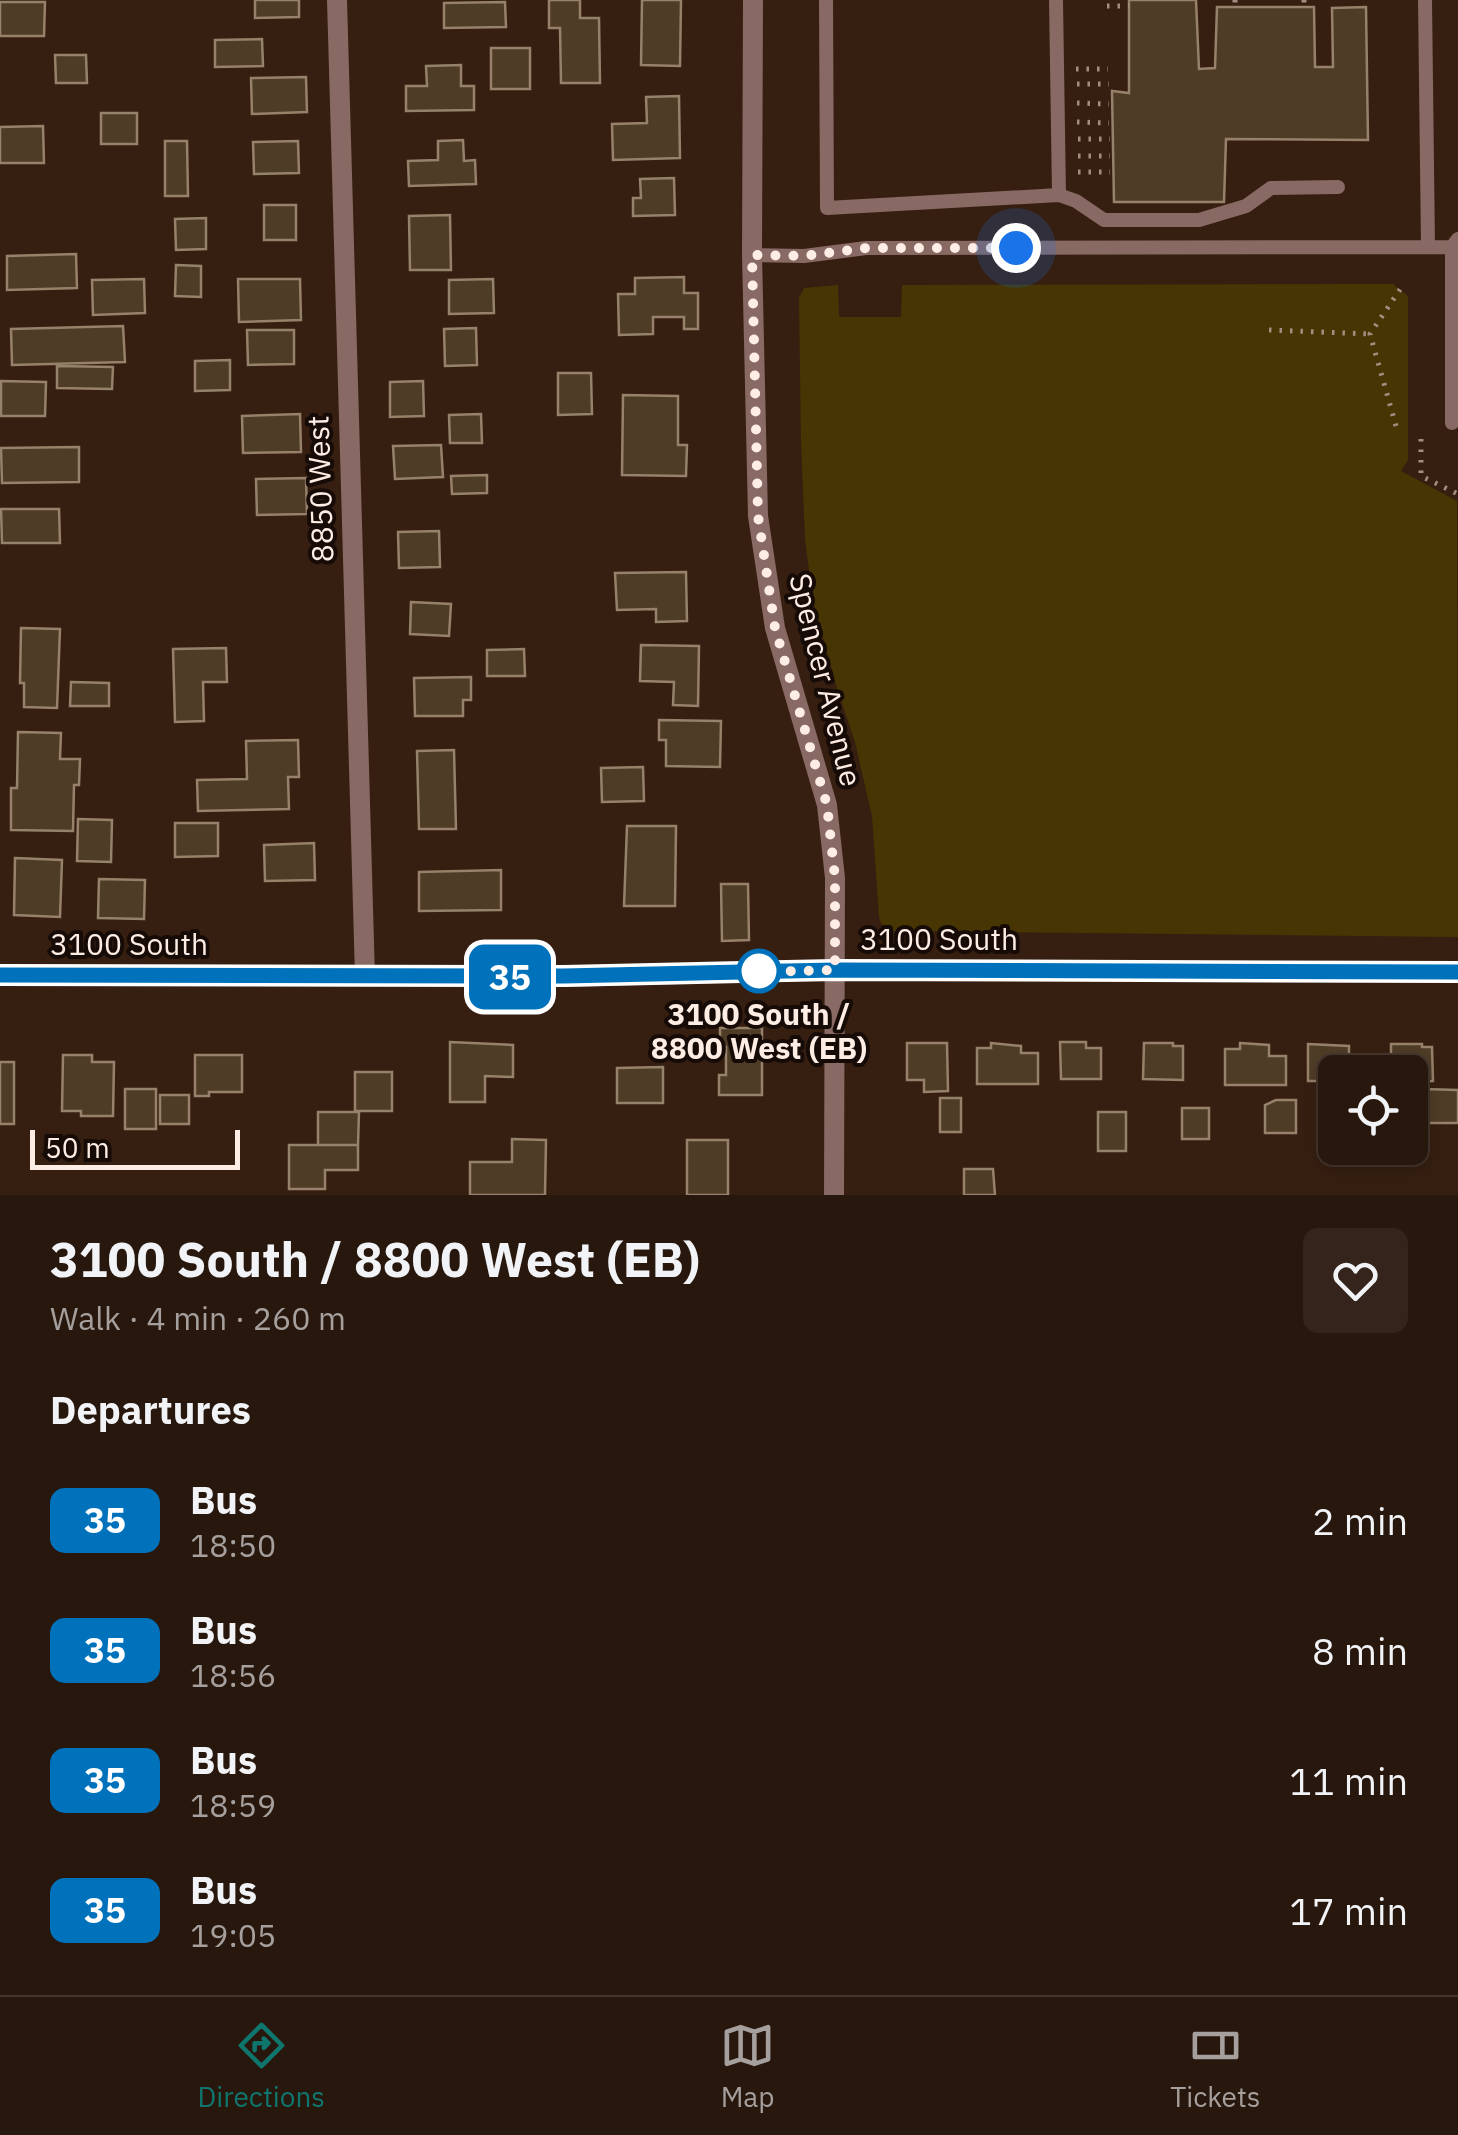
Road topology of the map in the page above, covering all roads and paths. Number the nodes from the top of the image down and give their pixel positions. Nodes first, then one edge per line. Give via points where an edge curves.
1 (337, 0) edge
2 (753, 0) edge
3 (826, 0) edge
4 (1056, 0) edge
5 (1425, 0) edge
6 (1107, 6) dead end
7 (1129, 6) dead end
8 (1108, 69) dead end
9 (1057, 76) junction
10 (1108, 84) dead end
11 (1058, 102) junction
12 (1109, 104) dead end
13 (1058, 122) junction
14 (1109, 123) dead end
15 (1110, 140) dead end
16 (1059, 147) junction
17 (1110, 156) dead end
18 (1059, 172) junction
19 (1110, 172) dead end
20 (1338, 187) dead end
21 (1060, 194) junction
22 (1455, 243) edge
23 (1428, 248) junction
24 (752, 255) junction
25 (1403, 286) dead end
26 (1269, 330) dead end
27 (1370, 334) junction
28 (1452, 423) dead end
29 (1396, 426) dead end
30 (1420, 440) dead end
31 (1458, 494) edge
32 (835, 970) junction
33 (1458, 972) edge
34 (0, 975) edge
35 (364, 977) junction
36 (834, 1195) edge

1 - 35 street, 8850 West
2 - 24 street, Spencer Avenue
3 - 21 lane via 827,208
4 - 9 lane
5 - 23 lane
6 - 7 path
8 - 9 path
9 - 10 path
9 - 11 lane
11 - 12 path
11 - 13 lane
13 - 14 path
13 - 16 lane
15 - 16 path
16 - 17 path
16 - 18 lane
18 - 19 path
18 - 21 lane
20 - 21 lane via 1270,188 1246,206 1199,220 1104,220
22 - 23 lane
22 - 28 lane
23 - 24 lane via 866,248
24 - 32 street, Spencer Avenue via 758,516 775,628 827,805
25 - 27 path
26 - 27 path
27 - 29 path
30 - 31 path via 1420,476
32 - 33 street, 3100 South
32 - 35 street, 3100 South
32 - 36 street, Spencer Avenue
34 - 35 street, 3100 South

